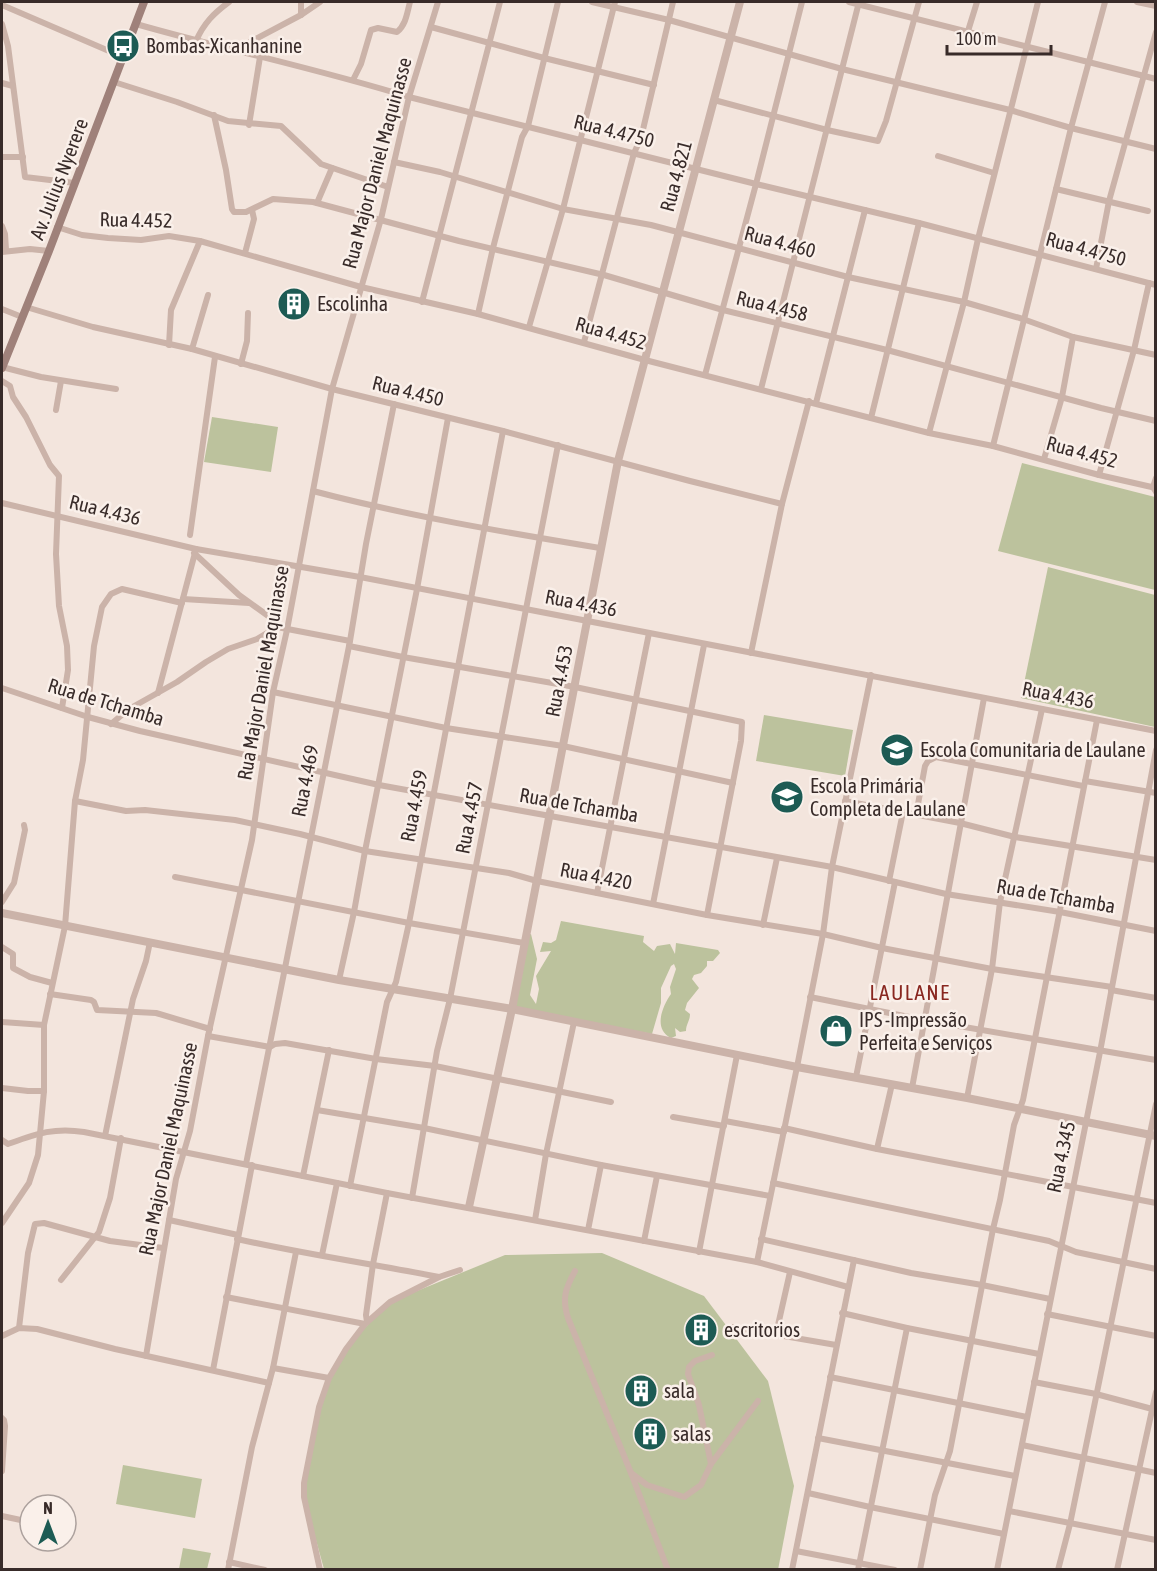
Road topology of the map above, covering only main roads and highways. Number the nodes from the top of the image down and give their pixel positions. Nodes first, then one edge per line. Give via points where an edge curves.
1 (144, 2) edge
2 (2, 368) edge

1 - 2 main road, Av. Julius Nyerere

